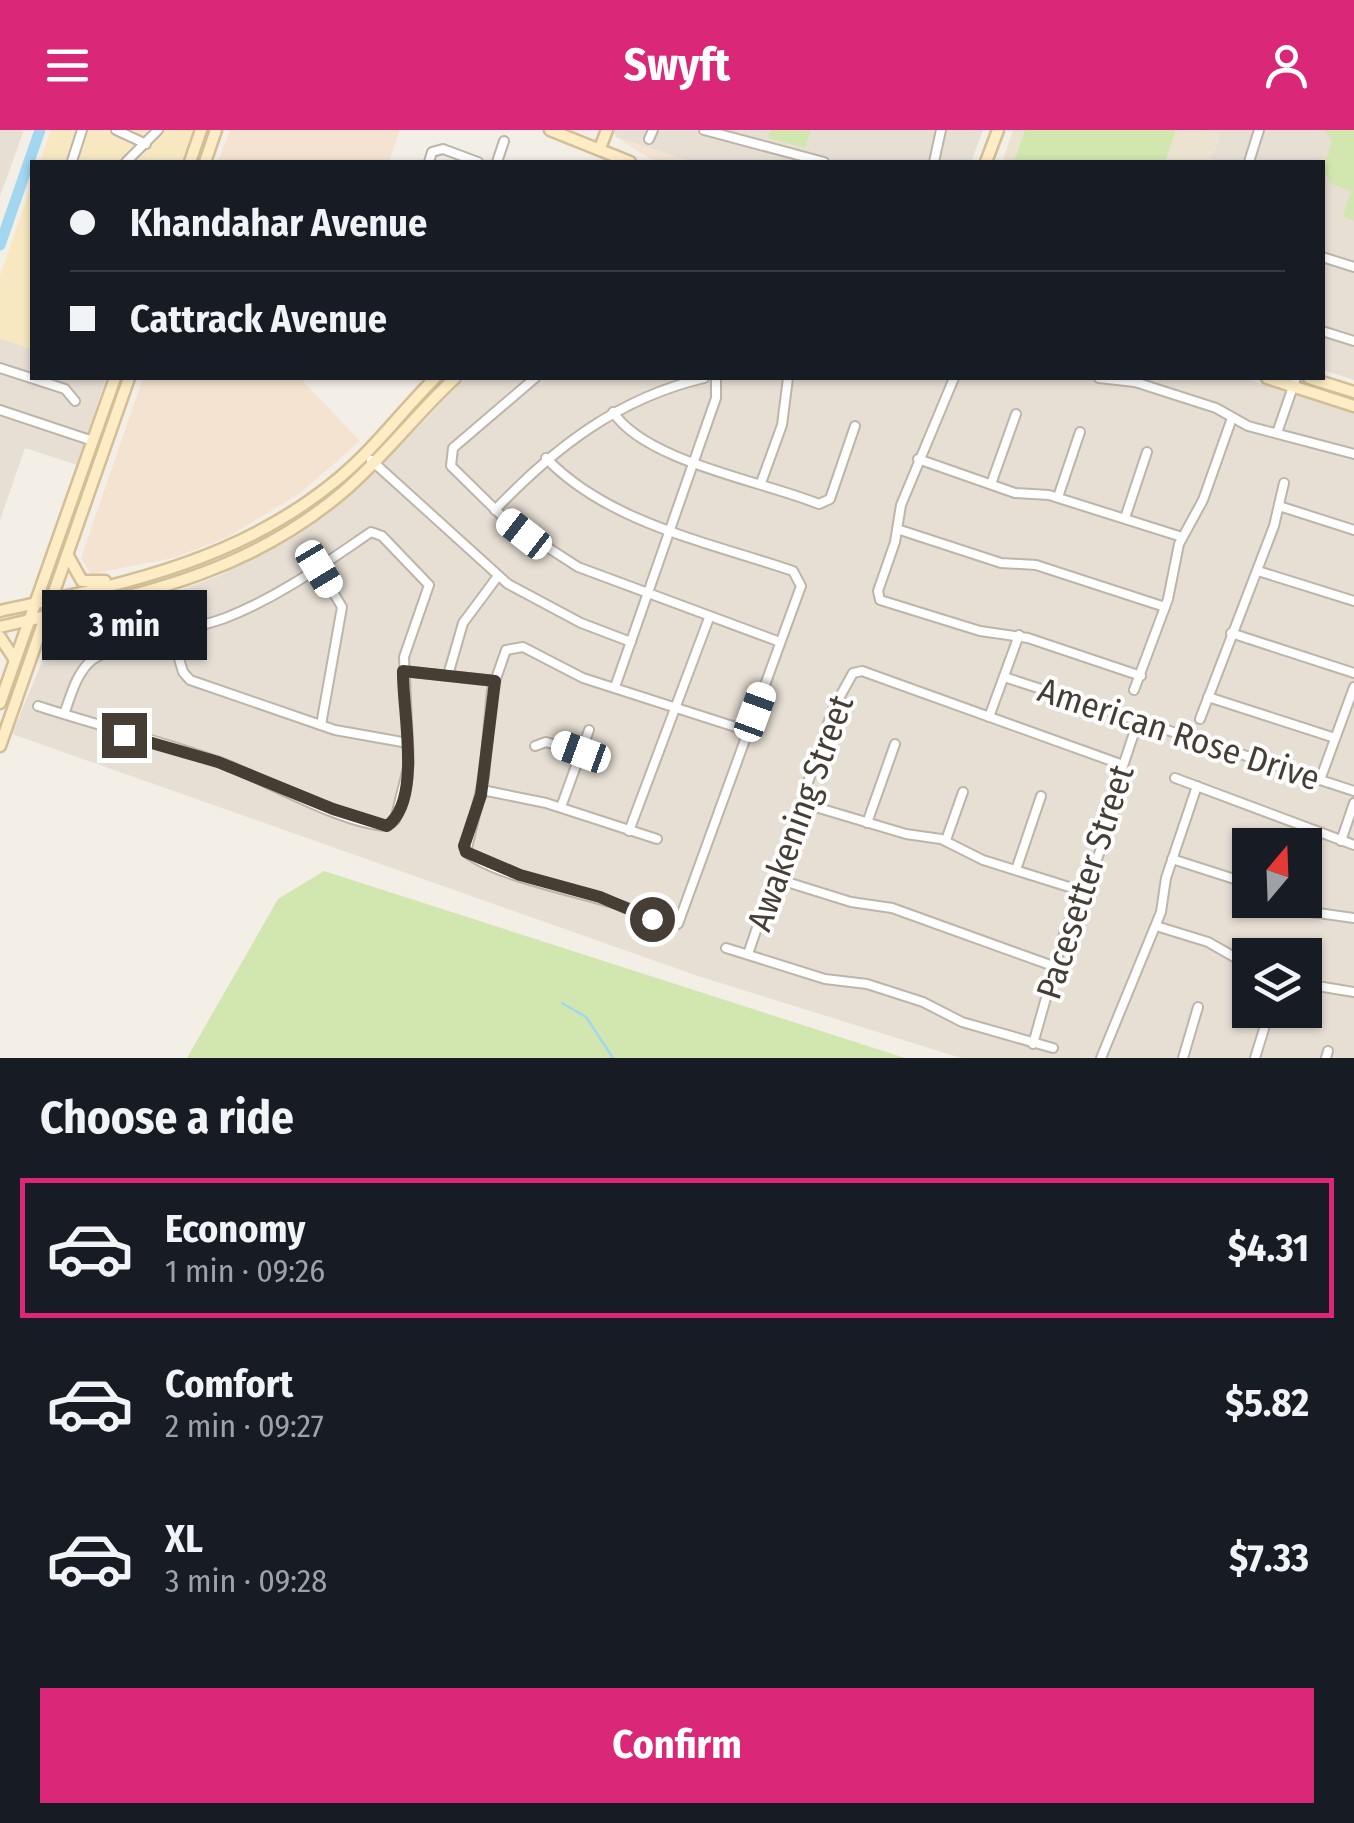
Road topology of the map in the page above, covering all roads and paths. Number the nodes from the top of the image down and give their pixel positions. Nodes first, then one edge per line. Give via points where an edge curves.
1 (82, 130) edge
2 (116, 130) edge
3 (158, 130) edge
4 (202, 130) edge
5 (216, 130) edge
6 (550, 130) edge
7 (606, 130) edge
8 (704, 130) edge
9 (941, 130) edge
10 (998, 130) edge
11 (1258, 130) edge
12 (734, 135) edge
13 (504, 141) dead end
14 (146, 144) junction
15 (600, 148) junction
16 (72, 160) edge
17 (128, 160) edge
18 (191, 160) edge
19 (206, 160) edge
20 (430, 160) edge
21 (472, 160) edge
22 (497, 160) edge
23 (626, 160) edge
24 (817, 160) edge
25 (934, 160) edge
26 (987, 160) edge
27 (1250, 160) edge
28 (1325, 258) edge
29 (1354, 266) edge
30 (1325, 332) edge
31 (1354, 341) edge
32 (1, 364) edge
33 (30, 376) edge
34 (41, 380) edge
35 (114, 380) edge
36 (128, 380) edge
37 (433, 380) edge
38 (453, 380) edge
39 (531, 380) edge
40 (699, 380) edge
41 (716, 380) edge
42 (788, 380) edge
43 (953, 380) edge
44 (1118, 380) edge
45 (1315, 380) edge
46 (1295, 381) edge
47 (1354, 392) edge
48 (75, 401) dead end
49 (1354, 406) edge
50 (0, 410) edge
51 (613, 412) junction
52 (1016, 414) dead end
53 (1232, 418) junction
54 (855, 426) dead end
55 (1080, 432) dead end
56 (1277, 434) junction
57 (93, 441) junction
58 (1147, 452) dead end
59 (1354, 454) edge
60 (362, 457) junction
61 (546, 458) junction
62 (918, 459) junction
63 (693, 460) junction
64 (376, 462) junction
65 (98, 465) junction
66 (79, 480) junction
67 (761, 483) junction
68 (1284, 483) dead end
69 (991, 484) junction
70 (1058, 497) junction
71 (1279, 506) junction
72 (495, 510) junction
73 (82, 513) junction
74 (1125, 518) junction
75 (670, 528) junction
76 (897, 529) junction
77 (1354, 530) edge
78 (1182, 537) junction
79 (68, 555) junction
80 (212, 556) junction
81 (217, 569) junction
82 (319, 569) junction
83 (1258, 571) junction
84 (498, 576) junction
85 (140, 580) junction
86 (647, 595) junction
87 (52, 600) junction
88 (1354, 601) edge
89 (36, 603) junction
90 (1165, 607) junction
91 (0, 611) edge
92 (46, 616) junction
93 (709, 618) junction
94 (30, 620) junction
95 (0, 627) edge
96 (1232, 632) junction
97 (172, 636) junction
98 (1019, 636) junction
99 (0, 637) edge
100 (630, 642) junction
101 (780, 642) junction
102 (15, 660) junction
103 (403, 671) junction
104 (1354, 672) edge
105 (448, 675) junction
106 (1140, 676) junction
107 (1004, 677) junction
108 (495, 681) junction
109 (1354, 686) edge
110 (614, 688) junction
111 (1134, 690) dead end
112 (1208, 697) junction
113 (0, 703) edge
114 (38, 706) dead end
115 (674, 706) junction
116 (64, 714) junction
117 (990, 718) junction
118 (1200, 719) dead end
119 (1138, 721) junction
120 (321, 726) junction
121 (589, 730) dead end
122 (748, 731) junction
123 (1335, 738) junction
124 (408, 743) junction
125 (895, 744) dead end
126 (0, 746) edge
127 (535, 746) dead end
128 (581, 752) junction
129 (1123, 765) junction
130 (1175, 778) dead end
131 (1320, 780) junction
132 (1197, 786) junction
133 (482, 790) junction
134 (1354, 790) edge
135 (962, 792) dead end
136 (1041, 796) dead end
137 (802, 803) junction
138 (1354, 803) edge
139 (561, 807) junction
140 (867, 823) junction
141 (629, 830) junction
142 (657, 839) dead end
143 (946, 840) junction
144 (1341, 841) junction
145 (1354, 845) edge
146 (1172, 859) junction
147 (1016, 870) junction
148 (774, 878) junction
149 (1232, 878) edge
150 (1085, 892) junction
151 (1322, 913) edge
152 (1354, 918) edge
153 (1156, 926) junction
154 (726, 948) dead end
155 (748, 954) junction
156 (1232, 956) edge
157 (1053, 966) junction
158 (1322, 987) edge
159 (1354, 992) edge
160 (1198, 1007) dead end
161 (1264, 1030) dead end
162 (1033, 1044) junction
163 (1053, 1048) dead end
164 (1101, 1058) edge
165 (1182, 1058) edge
166 (1255, 1058) edge

1 - 16 street
2 - 14 street
3 - 14 street
4 - 18 main road
5 - 19 main road
6 - 15 main road
7 - 15 main road
8 - 12 street
9 - 25 street
10 - 26 main road
11 - 27 street
12 - 24 street
13 - 22 street
14 - 17 street
15 - 23 main road
20 - 21 street via 440,149
28 - 29 street
30 - 31 street
32 - 33 street
34 - 48 street
35 - 57 main road
36 - 65 main road
37 - 60 main road
38 - 64 main road
39 - 72 street via 483,418 449,457
40 - 51 street
41 - 63 street
42 - 67 street via 782,425
43 - 62 street
44 - 53 street
45 - 47 main road
46 - 49 main road
46 - 56 street
50 - 57 street
51 - 61 street
51 - 63 street via 636,437
52 - 69 street
53 - 56 street
53 - 78 street via 1203,500
54 - 67 street via 824,504
55 - 70 street
56 - 59 street
57 - 65 main road
57 - 66 main road
58 - 74 street
60 - 64 street
60 - 80 main road via 294,512
61 - 72 street
61 - 75 street via 600,499
62 - 69 street
62 - 76 street
63 - 67 street
63 - 75 street
64 - 81 main road via 299,524
64 - 84 street
65 - 73 main road
66 - 73 main road
66 - 89 main road
68 - 71 street
69 - 70 street
70 - 74 street
71 - 77 street
71 - 83 street
72 - 86 street via 558,556
73 - 79 main road
74 - 78 street
75 - 86 street
75 - 101 street via 800,578
76 - 90 street
76 - 98 street via 880,600
78 - 90 street
79 - 85 main road via 85,582
79 - 87 main road
80 - 81 main road
80 - 85 main road
81 - 92 main road via 151,594
82 - 97 street via 243,610
82 - 103 street via 375,531 430,588
82 - 120 street via 342,607
83 - 88 street
83 - 96 street
84 - 100 street via 550,609
84 - 105 street via 460,630
85 - 87 main road
86 - 93 street
86 - 100 street
87 - 89 main road
87 - 92 main road
89 - 91 main road
89 - 94 main road
90 - 106 street
92 - 94 main road
92 - 126 main road
93 - 101 street
93 - 115 street
94 - 95 main road
94 - 102 main road
96 - 104 street
96 - 112 street
97 - 116 street via 90,661
97 - 120 street via 190,680
98 - 106 street
98 - 107 street
99 - 102 main road
100 - 110 street
101 - 122 street
102 - 113 main road
103 - 105 street
103 - 124 street
105 - 108 street
106 - 111 street
107 - 117 street
107 - 119 street, American Rose Drive
108 - 110 street via 504,654 523,647
108 - 133 street
109 - 123 street
110 - 115 street
112 - 118 street
112 - 123 street
114 - 116 street
115 - 122 street
115 - 141 street
116 - 124 street via 218,762 387,826 404,788
117 - 129 street
117 - 137 street, Awakening Street via 853,673 833,710
119 - 129 street, Pacesetter Street
119 - 131 street, American Rose Drive
120 - 124 street
121 - 128 street
122 - 133 street via 684,914 674,926 466,852
123 - 131 street
125 - 140 street
127 - 128 street via 546,742
128 - 139 street
129 - 150 street, Pacesetter Street via 1119,797
130 - 132 street
131 - 134 street, American Rose Drive
132 - 144 street
132 - 146 street
133 - 139 street
135 - 143 street
136 - 147 street
137 - 140 street
137 - 148 street, Awakening Street via 798,829
138 - 144 street
139 - 141 street
140 - 143 street
141 - 142 street
143 - 147 street
144 - 145 street
146 - 149 street
146 - 153 street
147 - 150 street
148 - 155 street, Awakening Street
148 - 157 street via 892,908
150 - 157 street, Pacesetter Street
151 - 152 street
153 - 156 street
153 - 164 street
154 - 155 street
155 - 162 street via 904,996
157 - 162 street, Pacesetter Street
158 - 159 street
160 - 165 street
161 - 166 street
162 - 163 street

